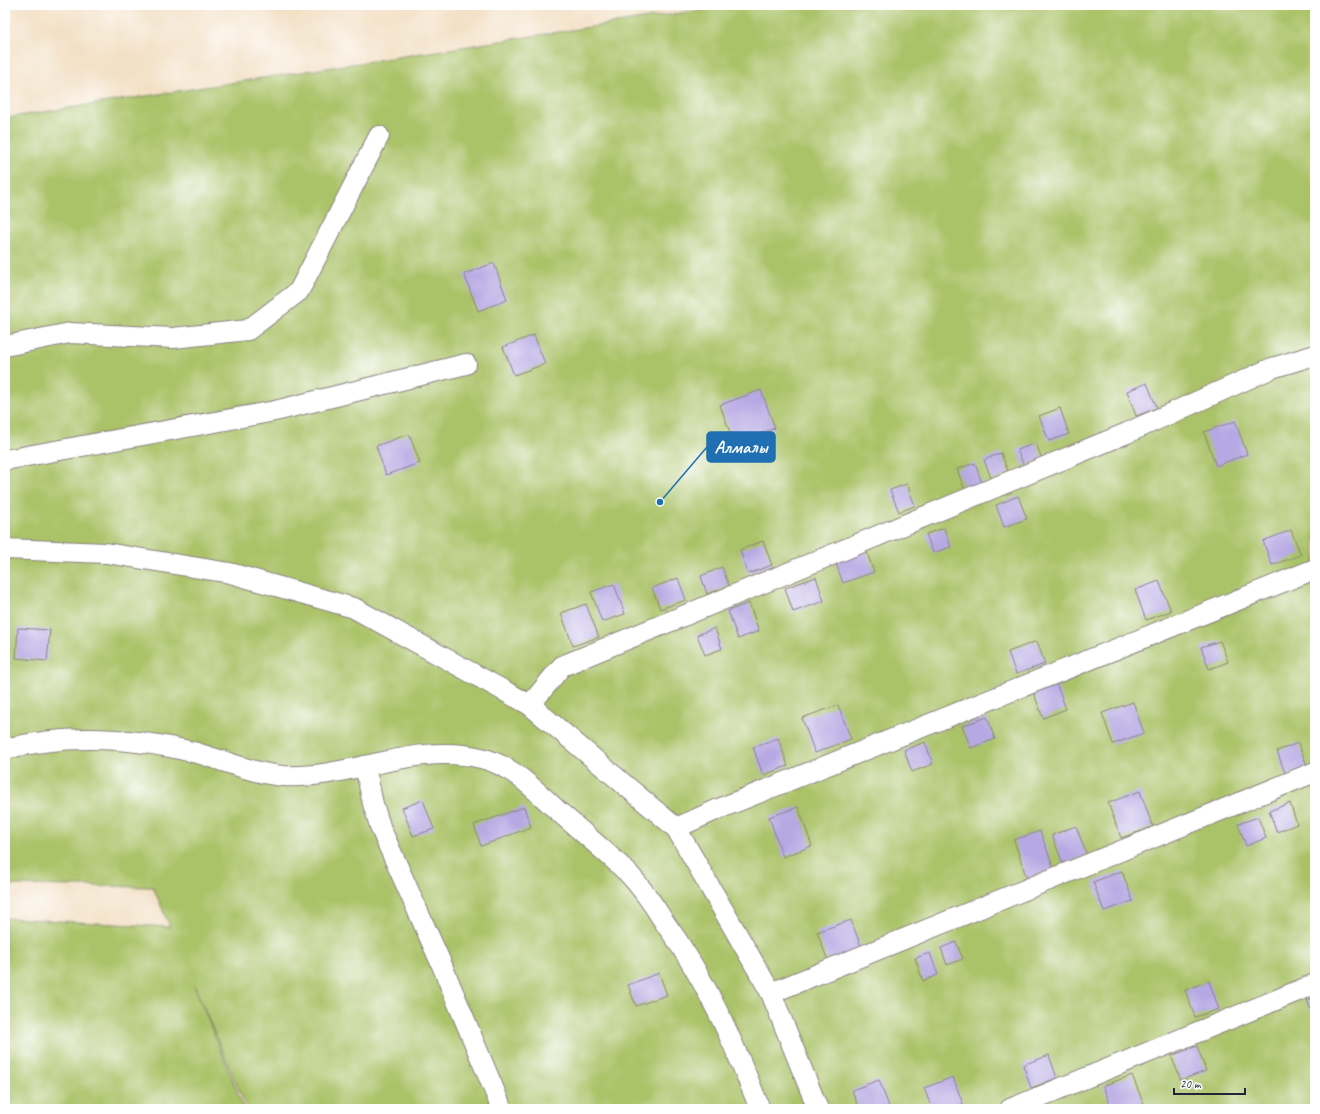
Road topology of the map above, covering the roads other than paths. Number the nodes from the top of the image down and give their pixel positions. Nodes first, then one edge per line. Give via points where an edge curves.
1 (379, 136) dead end
2 (5, 346) edge
3 (1315, 355) edge
4 (466, 364) dead end
5 (5, 460) edge
6 (5, 549) edge
7 (1315, 569) edge
8 (530, 704) junction
9 (5, 749) edge
10 (364, 766) junction
11 (1315, 772) edge
12 (676, 828) junction
13 (1315, 984) edge
14 (771, 993) junction
15 (502, 1109) edge
16 (760, 1109) edge
17 (818, 1109) edge
18 (1010, 1109) edge

1 - 2 street via 299,292 248,330 172,338 70,333
3 - 8 street via 1272,368 1127,433 562,666
4 - 5 street via 275,411
6 - 8 street via 106,553 230,573 354,608
7 - 12 street
8 - 12 street
9 - 10 street via 59,739 96,738 169,747 284,776 325,773
10 - 15 street via 381,829
10 - 16 street via 428,754 482,758 506,768 532,787 629,874 658,912 696,968 736,1051
11 - 14 street
12 - 14 street
13 - 18 street
14 - 17 street

